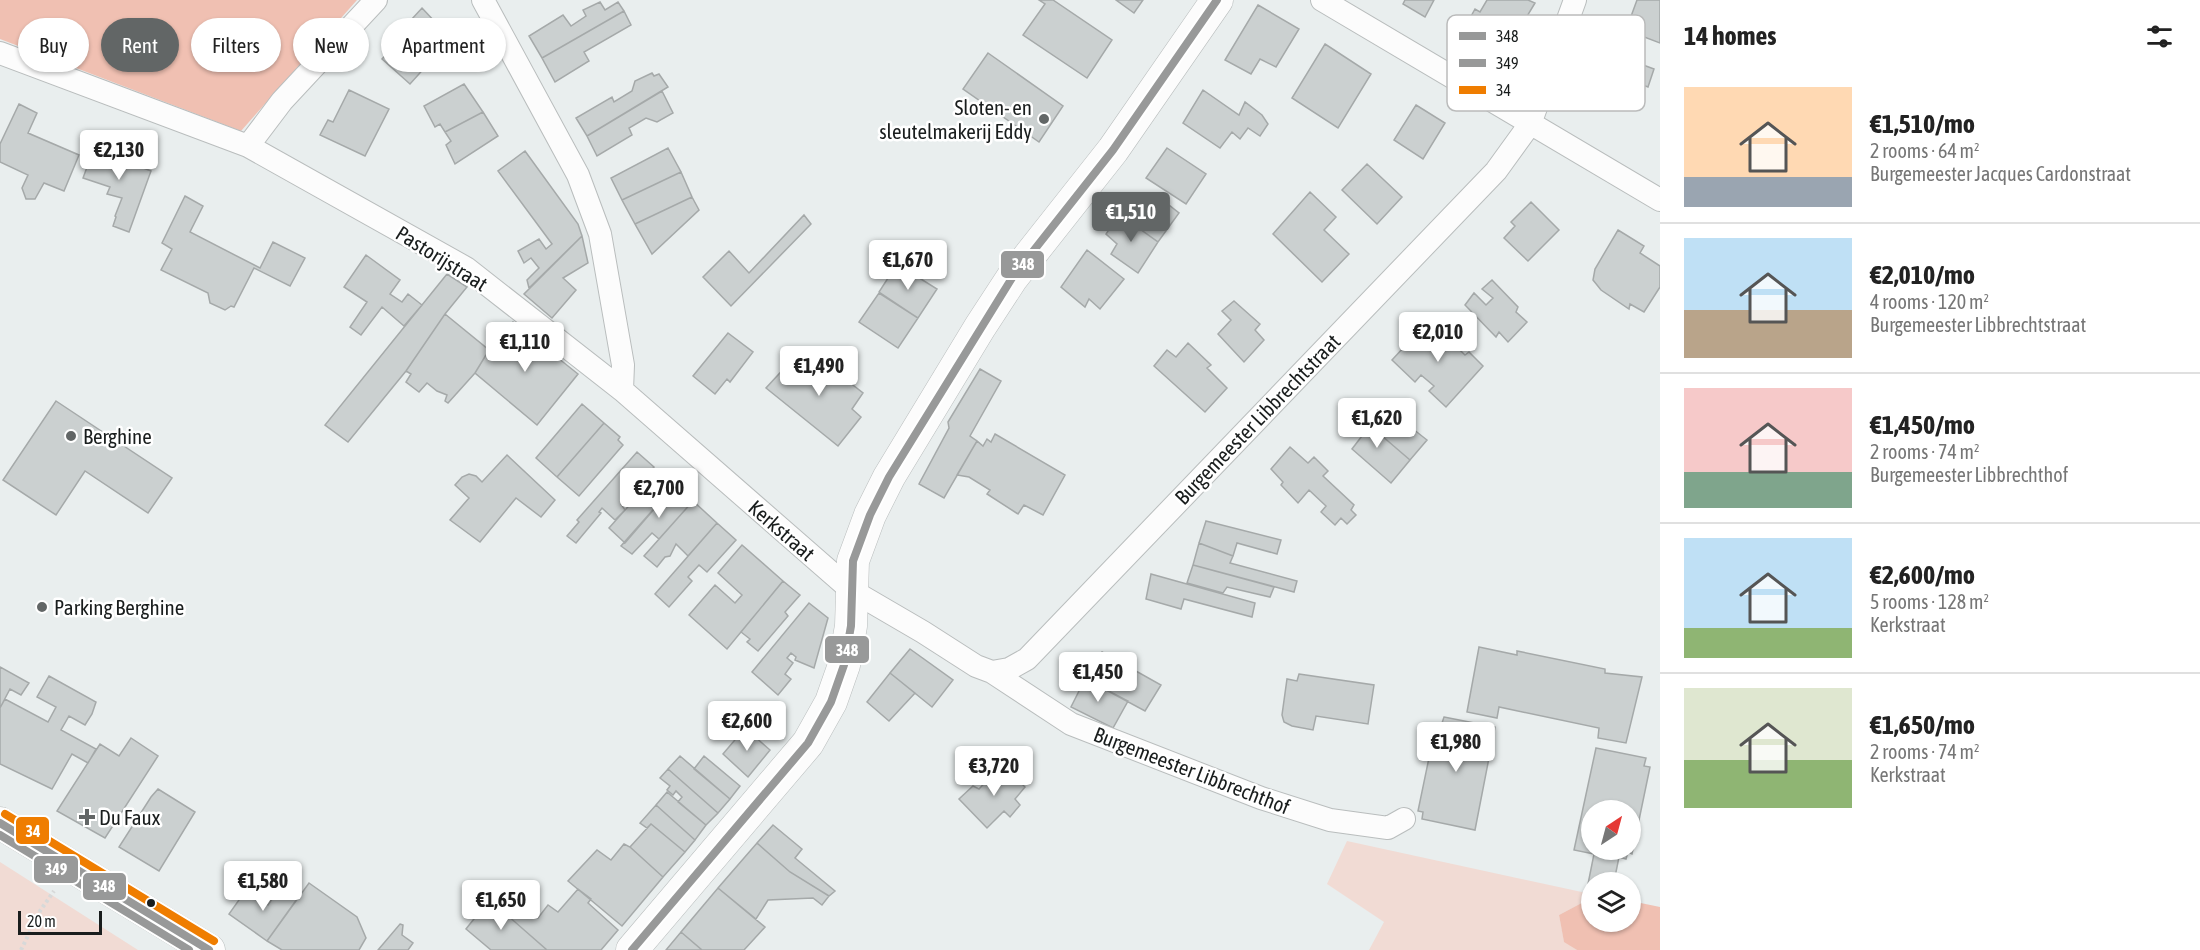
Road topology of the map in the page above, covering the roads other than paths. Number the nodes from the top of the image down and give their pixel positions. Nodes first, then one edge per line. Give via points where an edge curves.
1 (376, 0) edge
2 (483, 0) edge
3 (1217, 0) edge
4 (1322, 0) edge
5 (1575, 0) edge
6 (1570, 15) edge
7 (0, 53) edge
8 (1447, 75) edge
9 (1508, 111) edge
10 (1535, 111) edge
11 (1530, 124) junction
12 (248, 146) junction
13 (1660, 200) edge
14 (622, 390) junction
15 (851, 590) junction
16 (992, 672) junction
17 (1404, 819) dead end
18 (0, 823) edge
19 (209, 950) edge
20 (632, 950) edge

1 - 12 street via 282,101
2 - 14 street via 578,175 600,234 623,365
3 - 15 street via 1113,150 1012,278 980,327 870,515 853,561
4 - 8 street
5 - 6 street, Burgemeester Libbrechtstraat
7 - 12 street, Pastorijstraat
9 - 11 street
10 - 11 street, Burgemeester Libbrechtstraat
11 - 13 street
11 - 16 street, Burgemeester Libbrechtstraat via 1496,171 1027,659 1009,669
12 - 14 street, Pastorijstraat via 466,268
14 - 15 street, Kerkstraat
15 - 16 street
15 - 20 street via 851,626 844,665 831,702 808,742
16 - 17 street, Burgemeester Libbrechthof via 1071,724 1261,798 1330,820 1388,828
18 - 19 street

